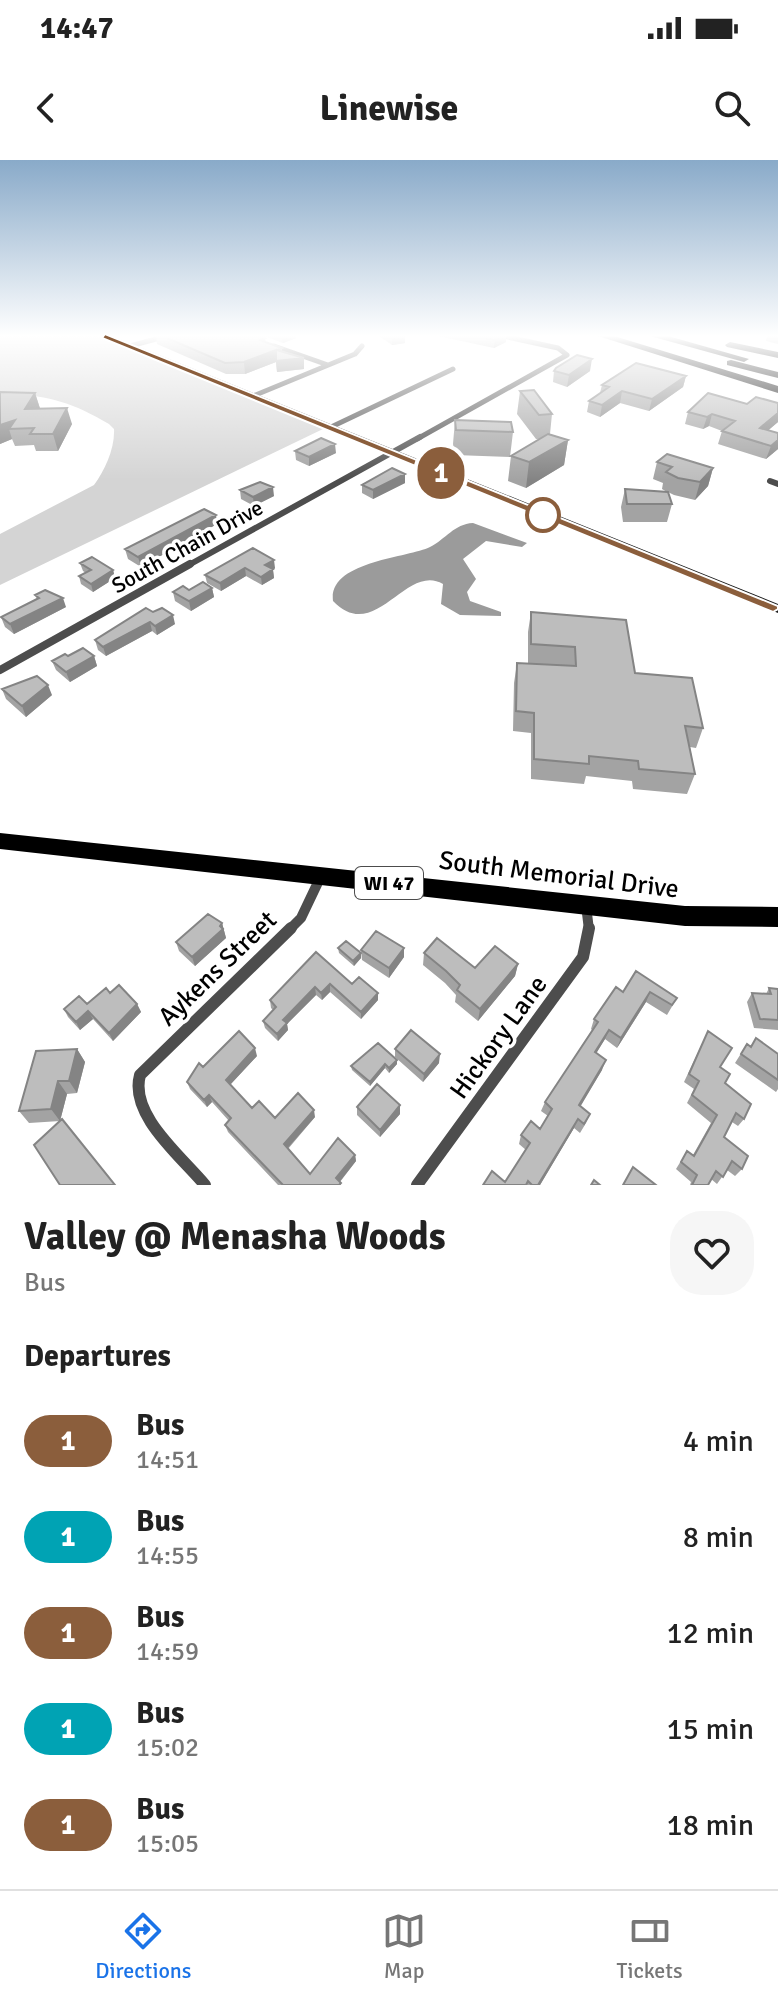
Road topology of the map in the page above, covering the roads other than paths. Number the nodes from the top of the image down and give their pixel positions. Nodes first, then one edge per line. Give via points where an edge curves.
1 (223, 384) edge
2 (282, 384) edge
3 (422, 384) edge
4 (516, 384) edge
5 (758, 384) edge
6 (778, 390) edge
7 (253, 396) junction
8 (329, 428) junction
9 (392, 453) junction
10 (770, 481) dead end
11 (778, 484) edge
12 (778, 609) edge
13 (0, 670) edge
14 (0, 841) edge
15 (321, 875) junction
16 (586, 905) junction
17 (778, 917) edge
18 (205, 1185) edge
19 (417, 1185) edge

1 - 7 street
2 - 7 street
3 - 8 street
4 - 9 street, South Chain Drive
5 - 6 highway
7 - 8 street
8 - 9 street
9 - 12 street
9 - 13 street, South Chain Drive
10 - 11 street
14 - 15 main road, South Memorial Drive / WI 47
15 - 16 main road, South Memorial Drive / WI 47
15 - 18 street, Aykens Street via 301,918 149,1064 136,1089 142,1110
16 - 17 main road, South Memorial Drive / WI 47 via 725,919
16 - 19 street, Hickory Lane via 589,928 583,957

